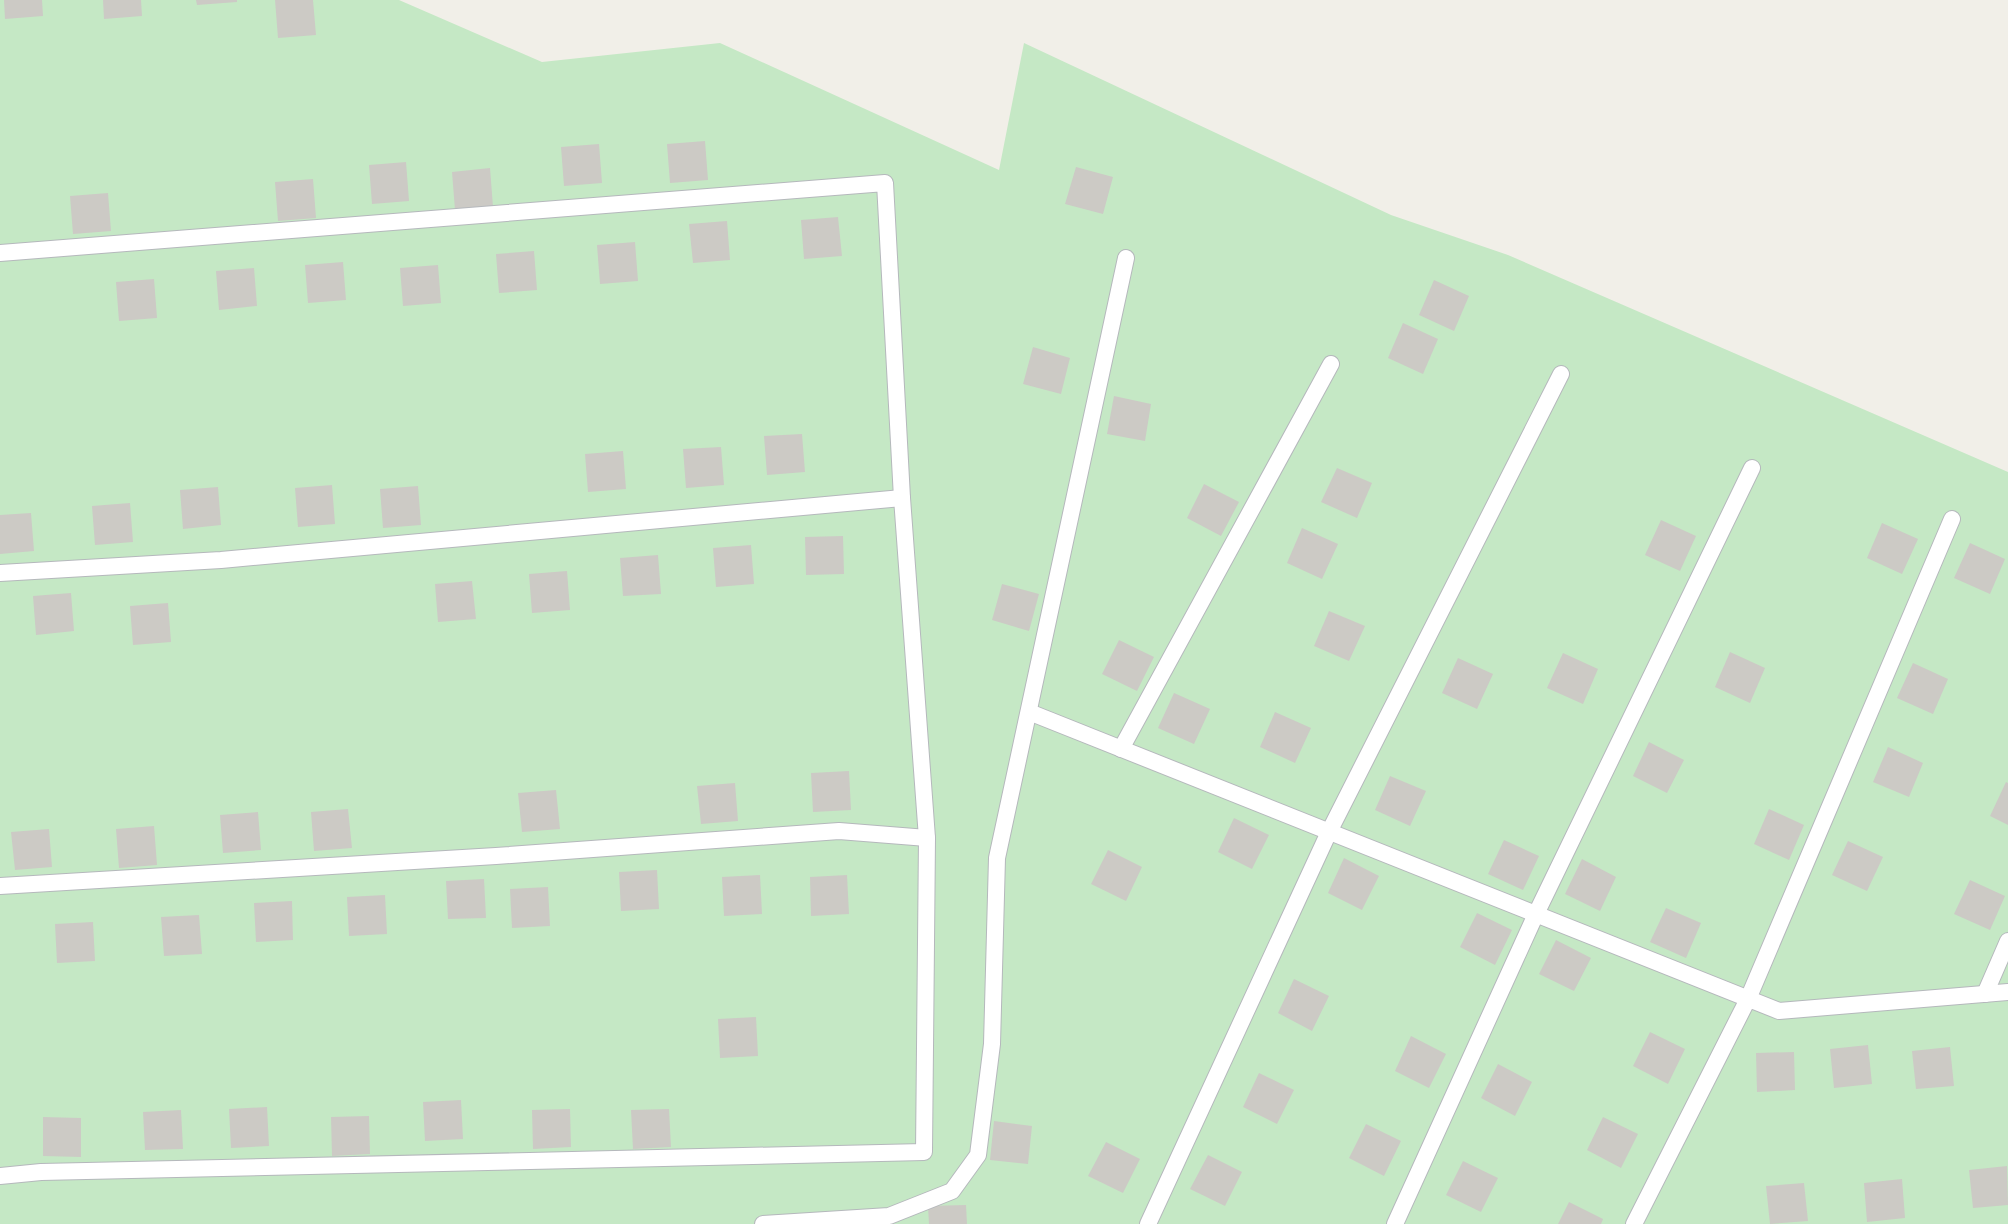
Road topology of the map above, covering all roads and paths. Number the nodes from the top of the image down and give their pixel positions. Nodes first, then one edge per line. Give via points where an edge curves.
1 (0, 253) edge
2 (1126, 258) dead end
3 (1331, 364) dead end
4 (1561, 374) dead end
5 (1752, 468) dead end
6 (902, 498) junction
7 (1952, 519) dead end
8 (0, 573) edge
9 (1029, 712) junction
10 (1121, 749) junction
11 (1329, 832) junction
12 (927, 838) junction
13 (0, 886) edge
14 (1536, 914) junction
15 (2008, 941) edge
16 (2008, 993) edge
17 (1985, 994) junction
18 (1748, 999) junction
19 (0, 1176) edge
20 (763, 1224) edge
21 (1148, 1224) edge
22 (1395, 1224) edge
23 (1634, 1224) edge

1 - 6 lane via 885,183
2 - 9 lane
3 - 10 lane
4 - 11 lane
5 - 14 lane
6 - 8 lane via 221,560
6 - 12 lane
7 - 18 lane
9 - 10 lane
9 - 20 lane via 997,858 992,1044 978,1155 952,1191 889,1216
10 - 11 lane
11 - 14 lane
11 - 21 lane
12 - 13 lane via 839,831
12 - 19 lane via 924,1152
14 - 18 lane
14 - 22 lane
15 - 17 lane
16 - 17 lane
17 - 18 lane via 1779,1011
18 - 23 lane

